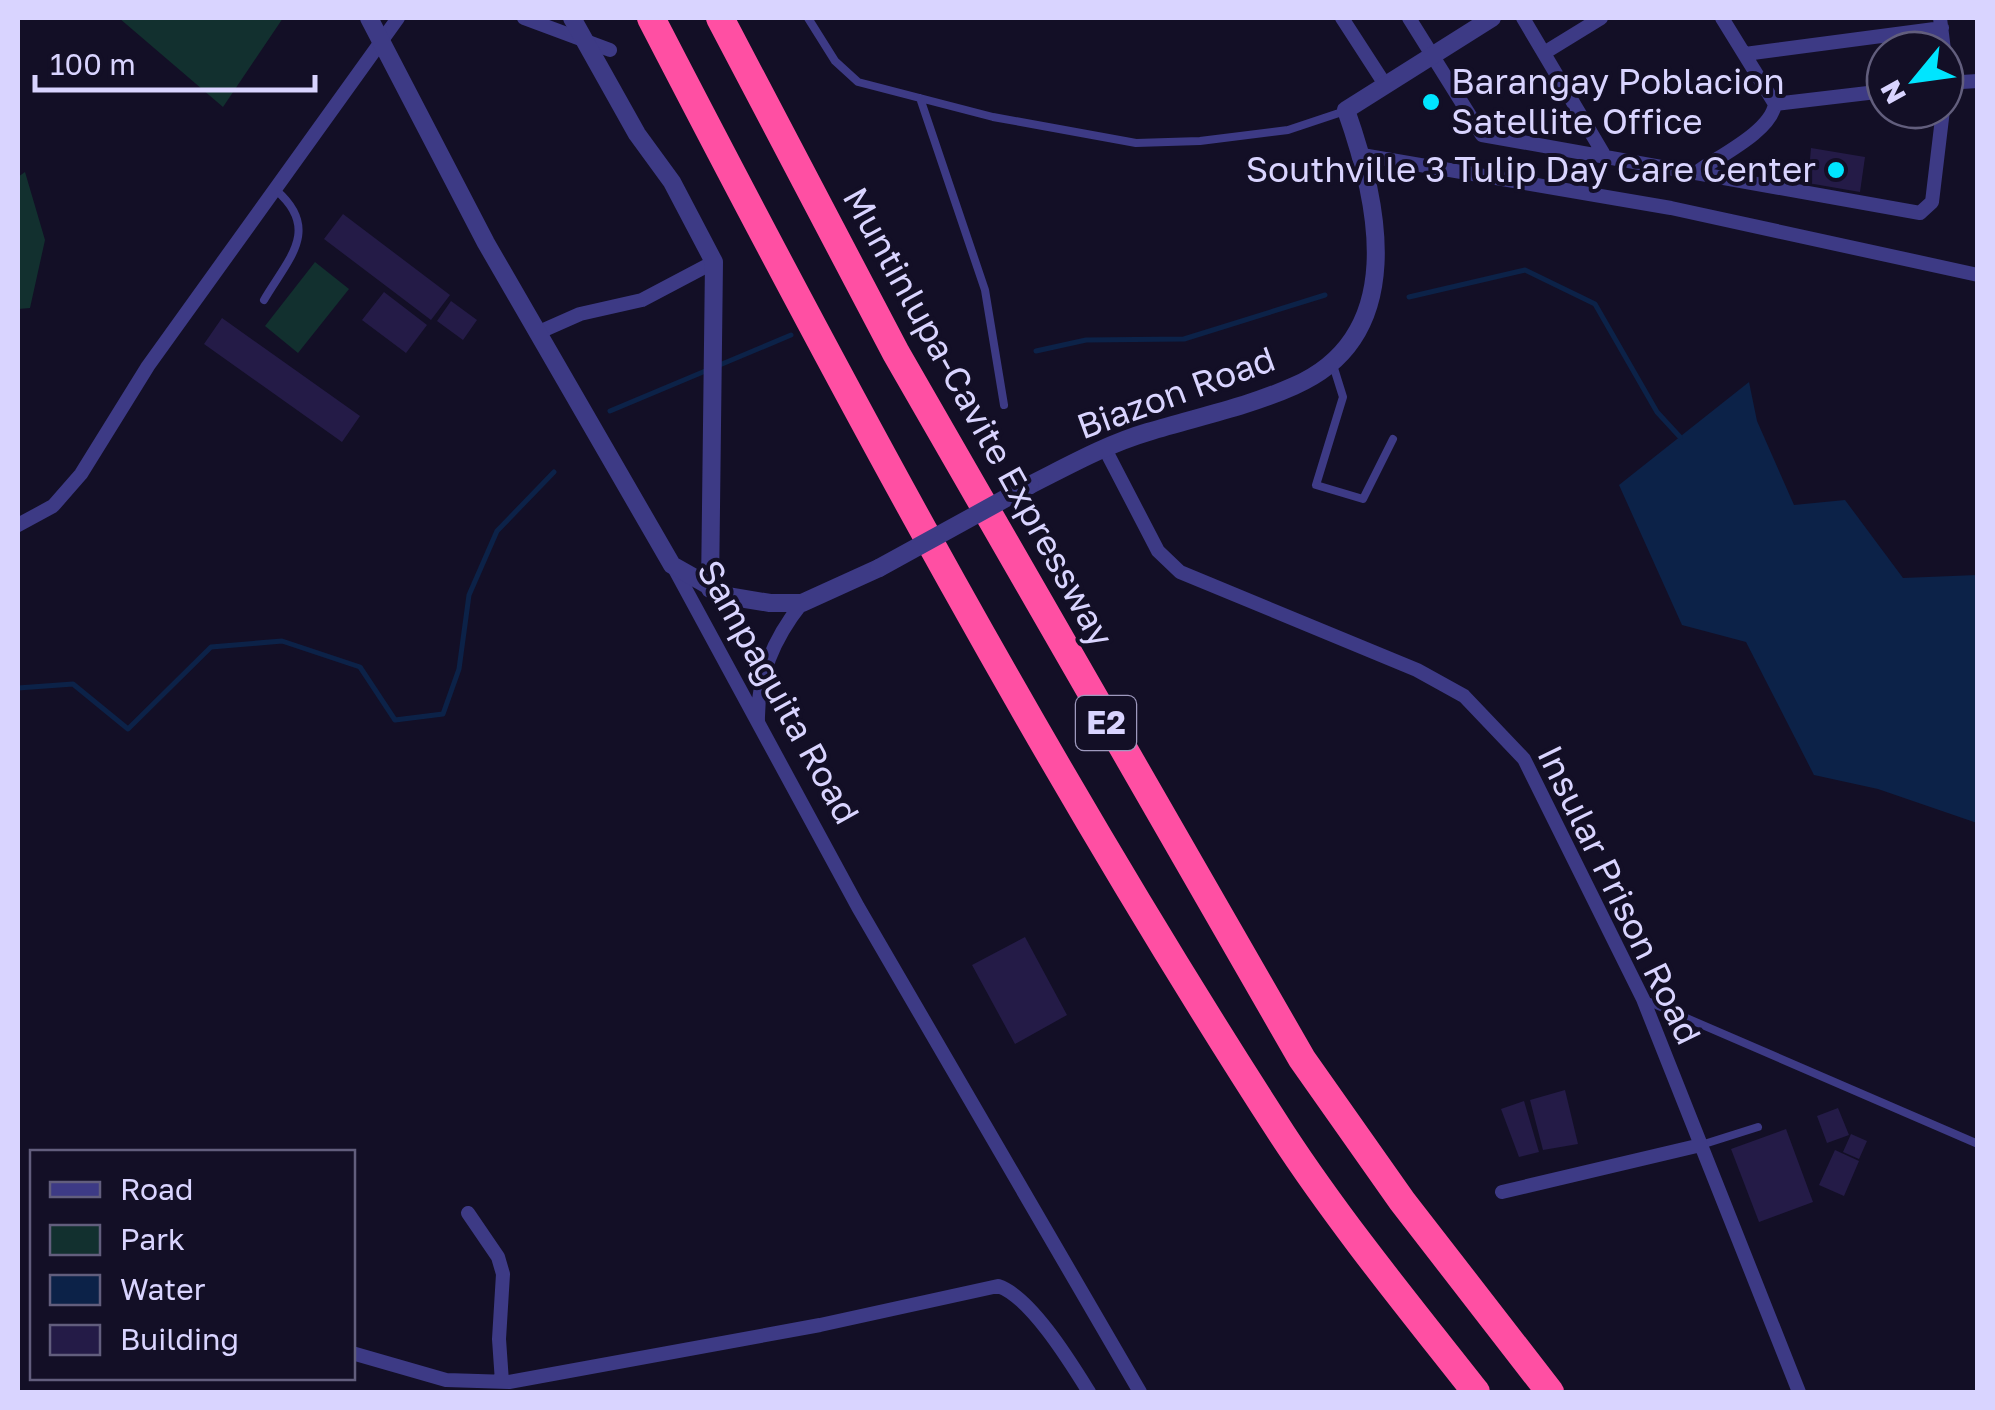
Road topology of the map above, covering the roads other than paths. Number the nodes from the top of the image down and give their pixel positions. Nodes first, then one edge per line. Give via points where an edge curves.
1 (369, 18) edge
2 (398, 18) edge
3 (524, 18) edge
4 (572, 18) edge
5 (651, 18) edge
6 (720, 18) edge
7 (808, 18) edge
8 (1342, 18) edge
9 (1409, 18) edge
10 (1492, 18) edge
11 (1523, 18) edge
12 (1601, 18) edge
13 (1722, 18) edge
14 (1941, 23) edge
15 (381, 40) junction
16 (584, 40) junction
17 (610, 50) dead end
18 (1544, 53) junction
19 (1745, 54) junction
20 (1433, 55) junction
21 (1386, 86) junction
22 (1865, 93) edge
23 (920, 98) junction
24 (1776, 104) junction
25 (1346, 110) junction
26 (1941, 130) edge
27 (1603, 153) junction
28 (1362, 154) junction
29 (1700, 170) junction
30 (277, 190) junction
31 (714, 262) junction
32 (1978, 276) edge
33 (264, 300) dead end
34 (538, 333) junction
35 (1331, 360) junction
36 (1004, 404) dead end
37 (1393, 438) dead end
38 (1105, 448) junction
39 (18, 525) edge
40 (672, 565) junction
41 (710, 589) junction
42 (802, 603) junction
43 (758, 726) junction
44 (1643, 999) junction
45 (1758, 1127) dead end
46 (1978, 1144) edge
47 (1700, 1145) junction
48 (1502, 1192) dead end
49 (468, 1213) dead end
50 (355, 1353) edge
51 (502, 1382) junction
52 (473, 1387) edge
53 (1544, 1390) edge
54 (1089, 1392) edge
55 (1140, 1392) edge
56 (1476, 1392) edge
57 (1798, 1392) edge

1 - 15 street, Sampaguita Road
2 - 15 street
3 - 16 street
4 - 16 street
5 - 56 highway, E2 via 844,384 1147,914 1284,1136
6 - 53 highway, Muntinlupa-Cavite Expressway / E2 via 896,353 1302,1059
7 - 23 lane via 835,61 858,82
8 - 21 street
9 - 20 street
10 - 20 street
11 - 18 street
12 - 18 street
13 - 19 street
14 - 19 street
15 - 30 street
15 - 34 street, Sampaguita Road
16 - 17 street
16 - 31 street
18 - 27 street
19 - 24 street
20 - 21 street
20 - 27 street via 1482,135
21 - 25 street
22 - 24 street
23 - 25 lane via 1136,143 1288,130
23 - 36 lane via 985,290
24 - 29 street via 1764,124
25 - 28 street, Biazon Road
26 - 29 street via 1932,202 1920,213
27 - 29 street
28 - 32 street via 1671,208
28 - 35 street, Biazon Road via 1376,217 1374,287 1363,320
30 - 33 lane via 298,214 301,232
30 - 39 street via 148,366 81,474 53,506
31 - 34 street via 642,300 580,314
31 - 41 street
34 - 40 street, Sampaguita Road
35 - 37 lane via 1344,397 1316,485 1363,499
35 - 38 street, Biazon Road via 1296,386
38 - 42 street, Biazon Road, bridge
38 - 44 street, Insular Prison Road via 1158,551 1180,572 1418,670 1464,696 1498,726 1549,803
40 - 41 street, Biazon Road
40 - 43 street, Sampaguita Road
41 - 42 street, Biazon Road via 744,600
42 - 43 street via 784,625 760,684
43 - 55 street, Sampaguita Road
44 - 46 lane
44 - 47 street, Insular Prison Road
45 - 47 lane
47 - 48 street
47 - 57 street, Insular Prison Road
49 - 51 street via 504,1274
50 - 52 street
51 - 52 street
51 - 54 street via 998,1286 1034,1311

